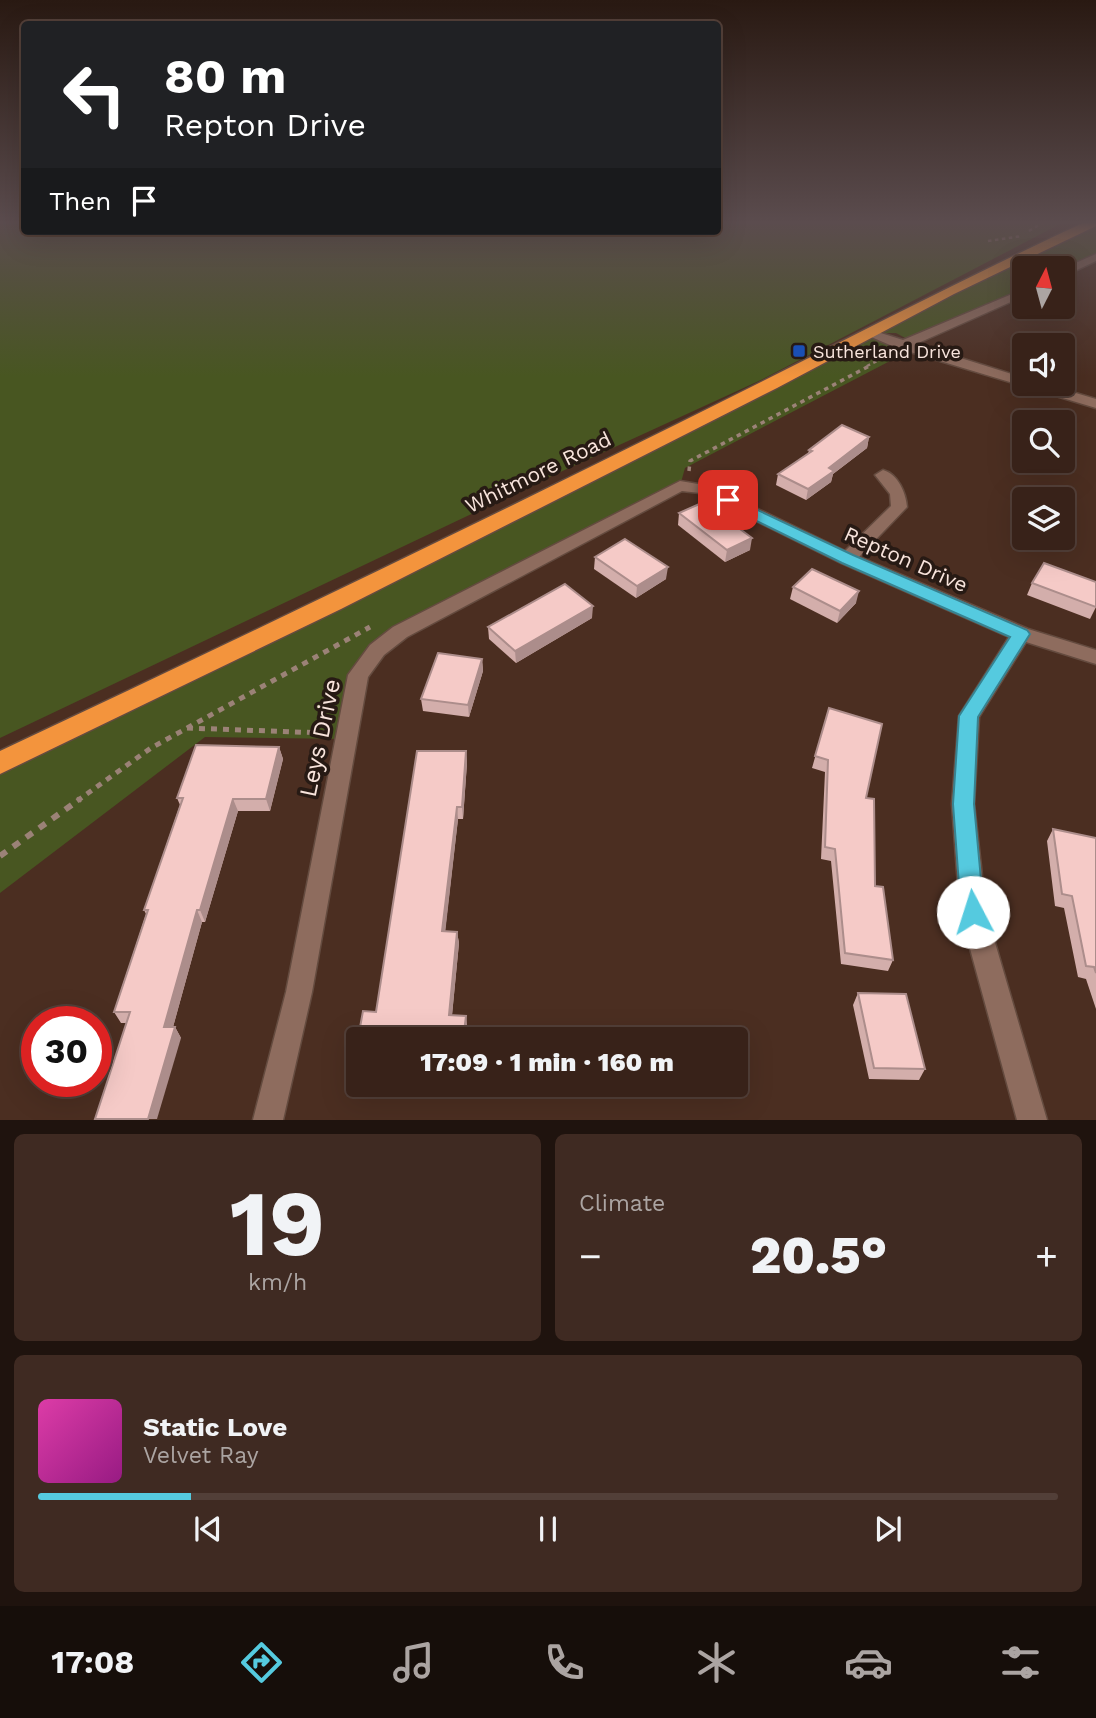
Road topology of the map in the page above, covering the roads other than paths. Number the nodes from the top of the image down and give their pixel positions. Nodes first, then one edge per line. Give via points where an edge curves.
1 (986, 273) edge
2 (1012, 297) edge
3 (869, 333) junction
4 (902, 345) junction
5 (1012, 379) edge
6 (1069, 396) edge
7 (1096, 404) edge
8 (883, 475) dead end
9 (695, 488) joint
10 (848, 559) junction
11 (1021, 634) junction
12 (1096, 657) edge
13 (0, 763) edge
14 (268, 1119) edge
15 (1032, 1119) edge

1 - 3 highway, Whitmore Road
2 - 4 street
3 - 4 street
3 - 13 highway, Whitmore Road via 333,604
4 - 5 street
6 - 7 street
8 - 10 street via 898,493 899,508
9 - 10 street, Repton Drive
9 - 14 street, Leys Drive via 680,486 397,634 358,675 299,992
10 - 11 street, Repton Drive
11 - 12 street, Repton Drive
11 - 15 street via 969,716 963,804 973,912

